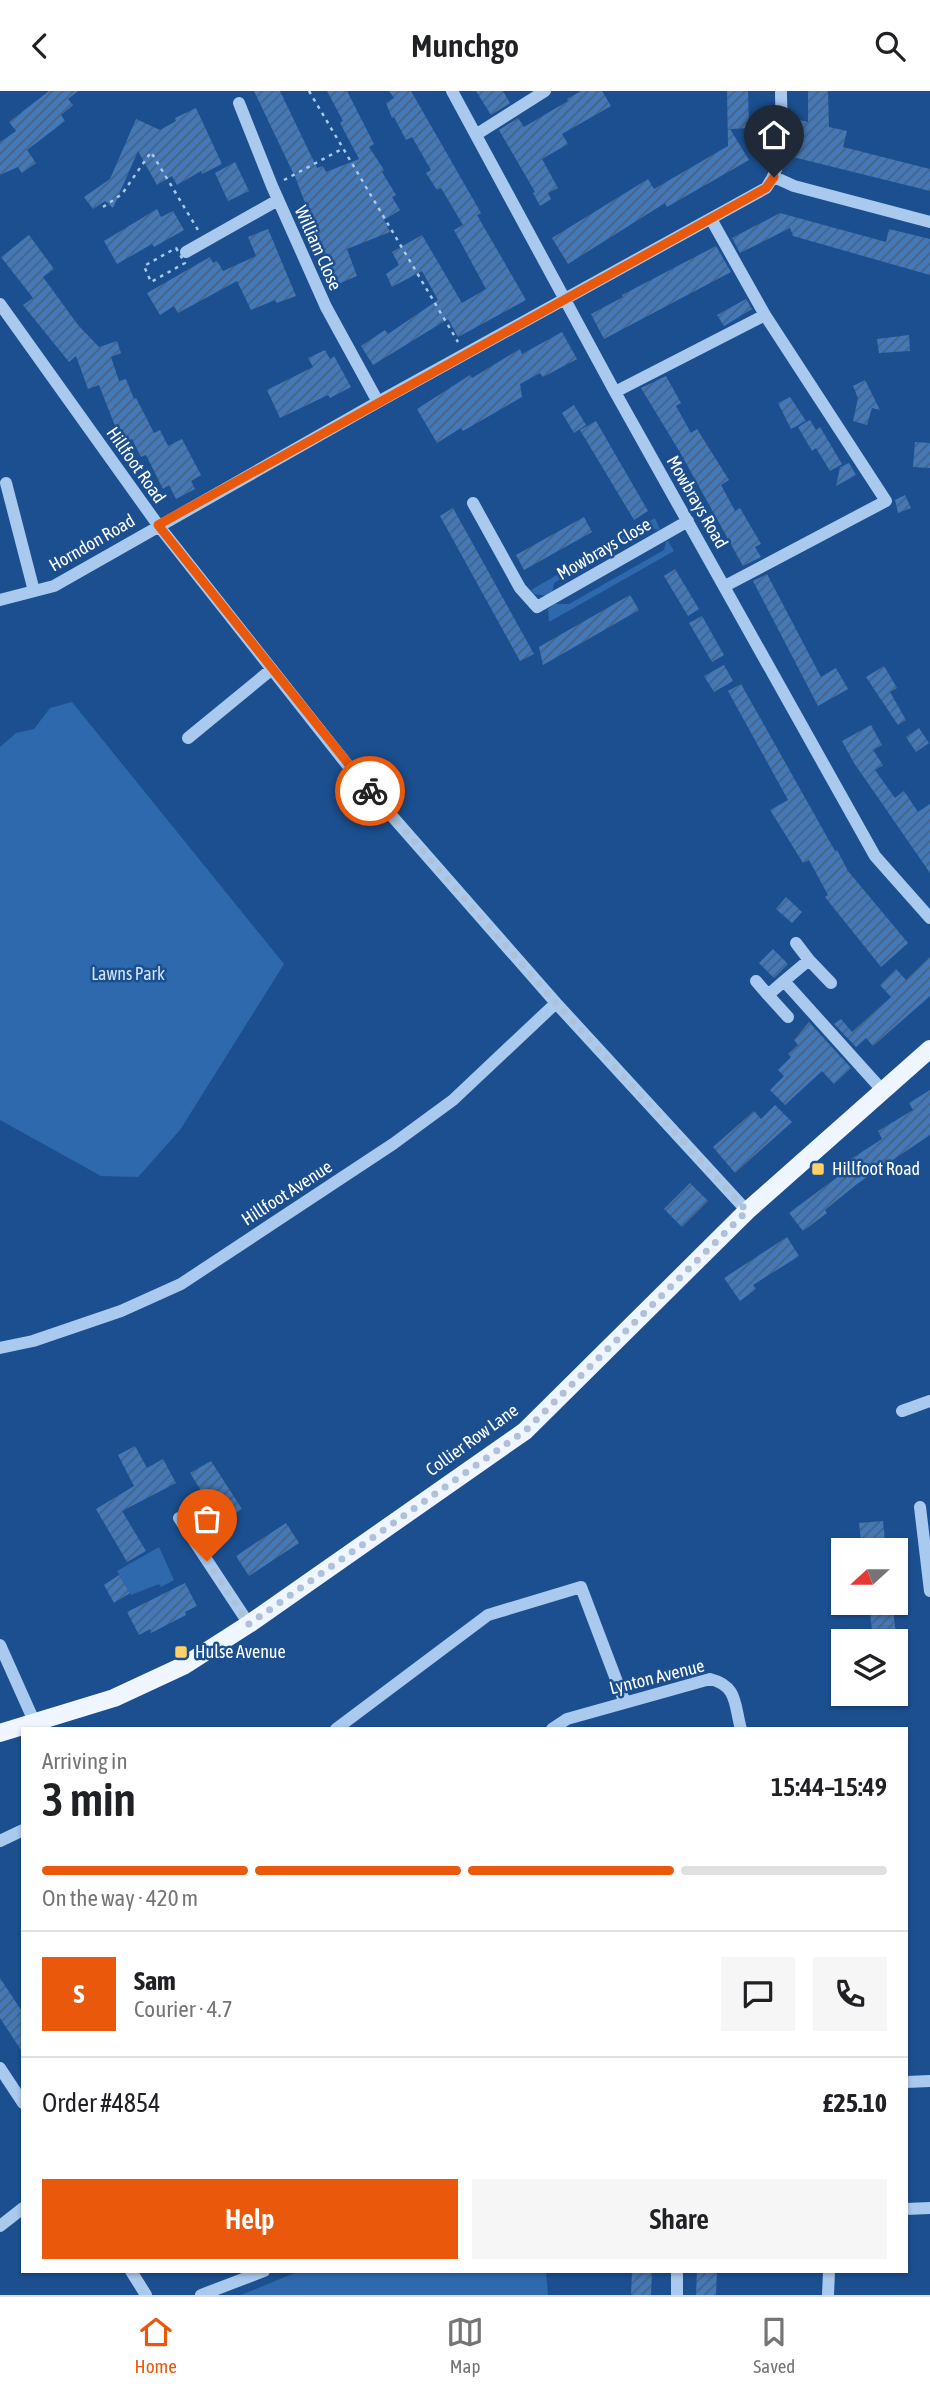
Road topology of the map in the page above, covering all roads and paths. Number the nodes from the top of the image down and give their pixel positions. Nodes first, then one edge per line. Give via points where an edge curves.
1 (309, 91) edge
2 (452, 91) edge
3 (545, 91) edge
4 (781, 91) edge
5 (239, 103) dead end
6 (477, 134) junction
7 (342, 149) junction
8 (774, 177) junction
9 (272, 186) junction
10 (278, 201) junction
11 (103, 207) dead end
12 (711, 219) junction
13 (930, 222) edge
14 (204, 241) junction
15 (183, 254) junction
16 (564, 300) junction
17 (0, 304) edge
18 (765, 314) junction
19 (465, 354) junction
20 (615, 392) junction
21 (378, 402) junction
22 (6, 482) dead end
23 (473, 503) dead end
24 (688, 521) junction
25 (158, 525) junction
26 (726, 586) junction
27 (34, 591) junction
28 (0, 600) edge
29 (271, 669) junction
30 (188, 738) dead end
31 (930, 918) edge
32 (796, 943) dead end
33 (809, 960) junction
34 (756, 981) dead end
35 (784, 981) junction
36 (831, 983) dead end
37 (768, 995) junction
38 (556, 1003) junction
39 (788, 1017) dead end
40 (930, 1049) edge
41 (883, 1091) junction
42 (747, 1211) junction
43 (0, 1348) edge
44 (930, 1401) edge
45 (902, 1411) dead end
46 (920, 1507) dead end
47 (179, 1518) dead end
48 (930, 1591) edge
49 (249, 1624) junction
50 (0, 1644) edge
51 (625, 1703) junction
52 (43, 1723) edge
53 (26, 1727) edge
54 (339, 1727) edge
55 (555, 1727) edge
56 (740, 1727) edge
57 (21, 1728) edge
58 (0, 1733) edge
59 (21, 1831) edge
60 (0, 1842) edge
61 (0, 2068) edge
62 (930, 2081) edge
63 (908, 2082) edge
64 (21, 2100) edge
65 (930, 2208) edge
66 (908, 2209) edge
67 (21, 2210) edge
68 (0, 2226) edge
69 (132, 2273) edge
70 (259, 2273) edge
71 (677, 2273) edge
72 (828, 2273) edge
73 (146, 2295) edge
74 (201, 2295) edge
75 (677, 2295) edge
76 (828, 2295) edge

1 - 7 path
2 - 6 street, Mowbrays Road
3 - 6 street
4 - 8 street via 781,157
5 - 9 street, William Close
6 - 16 street, Mowbrays Road
7 - 9 path
7 - 19 path
8 - 12 street, Horndon Road via 766,188
8 - 13 street
9 - 10 street, William Close
10 - 14 street
10 - 21 street, William Close via 326,307
11 - 14 path via 122,194 151,152
12 - 16 street, Horndon Road
12 - 18 street
14 - 15 street
15 - 15 path via 185,263 151,282 144,266 176,248
16 - 19 street, Horndon Road
16 - 20 street, Mowbrays Road
17 - 25 street, Hillfoot Road
18 - 20 street
18 - 26 street via 886,501
19 - 21 street, Horndon Road
20 - 24 street, Mowbrays Road
21 - 25 street, Horndon Road
22 - 27 street
23 - 24 street, Mowbrays Close via 520,588 537,607
24 - 26 street, Mowbrays Road
25 - 27 street, Horndon Road via 54,586
25 - 29 street, Hillfoot Road
26 - 31 street, Mowbrays Road via 874,856
27 - 28 street, Horndon Road
29 - 30 street
29 - 38 street, Hillfoot Road via 349,767
32 - 33 street
33 - 35 street
33 - 36 street
34 - 37 street
35 - 37 street
35 - 41 street
37 - 39 street
38 - 42 street, Hillfoot Road
38 - 43 street, Hillfoot Avenue via 453,1100 181,1285 121,1311
40 - 41 main road, Collier Row Lane
41 - 42 main road, Collier Row Lane
42 - 49 main road, Collier Row Lane via 525,1431
44 - 45 street
46 - 48 street
47 - 49 street
49 - 52 main road, Collier Row Lane via 185,1665 114,1698
50 - 52 street
51 - 54 street via 581,1587 488,1615
51 - 55 street, Lynton Avenue via 567,1719
51 - 56 street, Lynton Avenue via 710,1679 730,1689
52 - 53 main road, Collier Row Lane
57 - 58 main road, Collier Row Lane
59 - 60 street
61 - 64 street
62 - 63 street
65 - 66 street
67 - 68 street
69 - 73 street
70 - 74 street
71 - 75 street
72 - 76 street

